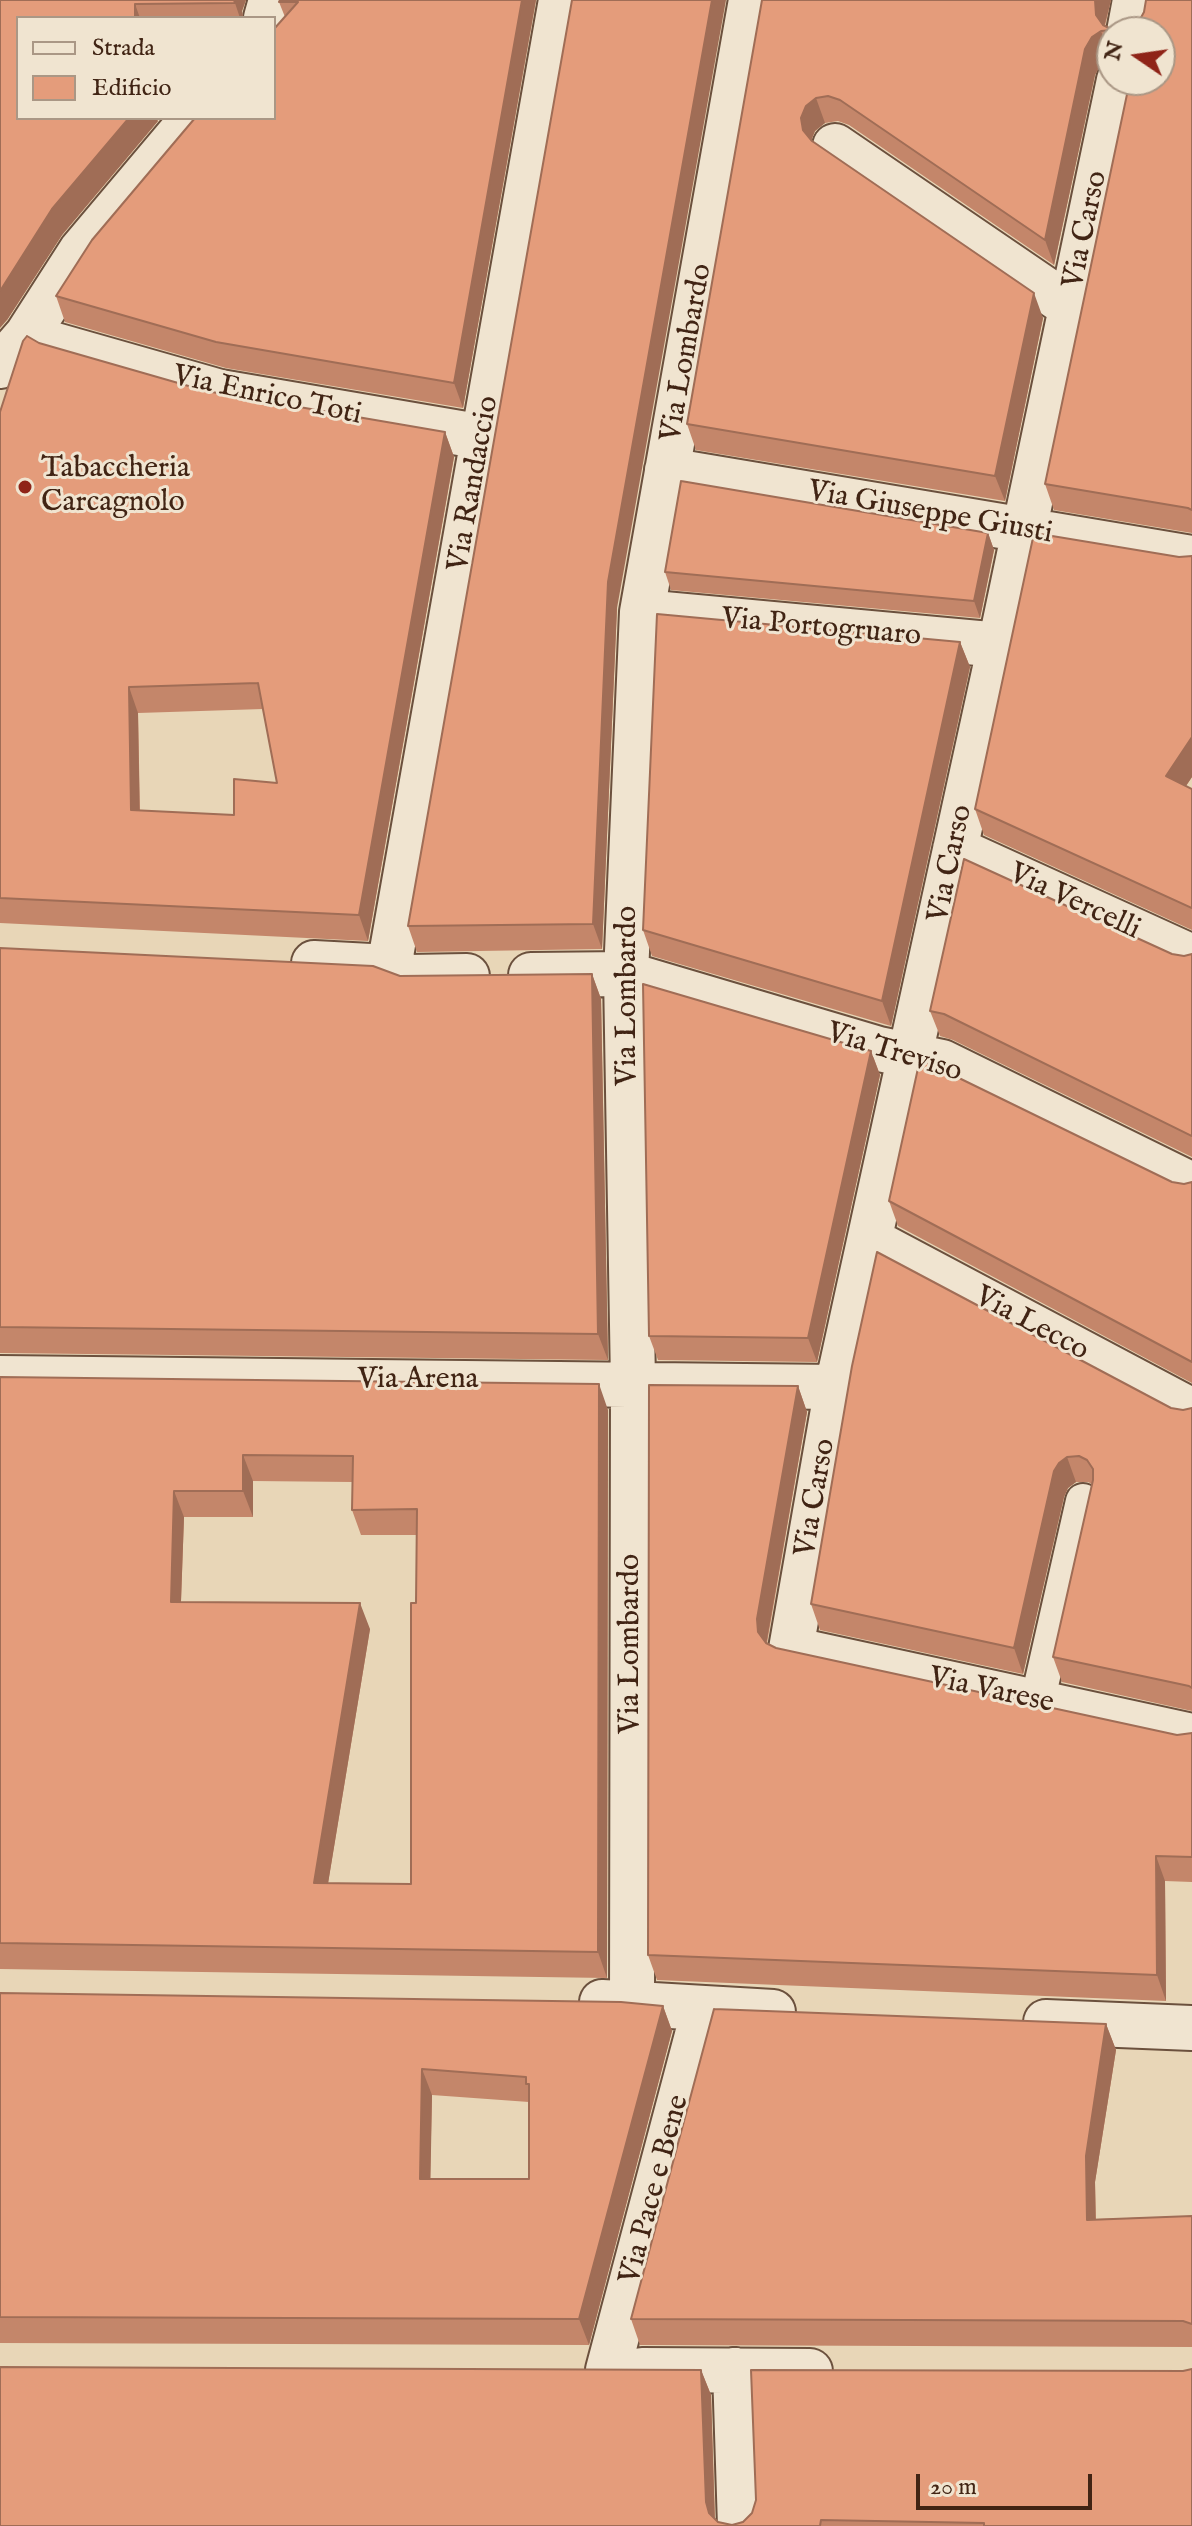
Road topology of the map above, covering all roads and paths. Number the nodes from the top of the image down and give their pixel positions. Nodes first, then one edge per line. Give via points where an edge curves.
1 (561, 0) edge
2 (751, 0) edge
3 (1116, 96) edge
4 (191, 120) edge
5 (835, 146) dead end
6 (1071, 307) junction
7 (55, 345) edge
8 (0, 366) edge
9 (483, 437) junction
10 (667, 470) junction
11 (1025, 530) junction
12 (1191, 555) edge
13 (642, 612) junction
14 (1000, 645) junction
15 (955, 849) junction
16 (1192, 957) edge
17 (280, 962) edge
18 (389, 967) junction
19 (626, 974) junction
20 (910, 1056) junction
21 (1192, 1185) edge
22 (870, 1240) junction
23 (0, 1378) edge
24 (633, 1383) junction
25 (837, 1387) junction
26 (1192, 1411) edge
27 (1083, 1501) dead end
28 (791, 1649) joint
29 (1037, 1703) junction
30 (1192, 1736) edge
31 (568, 2002) edge
32 (632, 2003) junction
33 (704, 2009) junction
34 (814, 2013) edge
35 (1003, 2021) edge
36 (1192, 2028) edge
37 (561, 2370) edge
38 (608, 2370) junction
39 (735, 2370) junction
40 (846, 2371) edge
41 (740, 2526) edge

1 - 9 street, Via Randaccio
2 - 10 street, Via Lombardo
3 - 6 street, Via Carso
4 - 8 street via 81,251 27,335
5 - 6 street
6 - 11 street, Via Carso
7 - 9 street, Via Enrico Toti via 220,392
9 - 18 street, Via Randaccio
10 - 11 street, Via Giuseppe Giusti
10 - 13 street, Via Lombardo
11 - 12 street, Via Giuseppe Giusti
11 - 14 street, Via Carso
13 - 14 street, Via Portogruaro
13 - 19 street, Via Lombardo
14 - 15 street, Via Carso
15 - 16 street, Via Vercelli
15 - 20 street, Via Carso
17 - 18 street, Via Treviso
18 - 19 street, Via Treviso via 409,977
19 - 20 street, Via Treviso
19 - 24 street, Via Lombardo
20 - 21 street, Via Treviso via 942,1062
20 - 22 street, Via Carso
22 - 25 street, Via Carso
22 - 26 street, Via Lecco
23 - 24 street, Via Arena
24 - 25 street, Via Arena
24 - 32 street, Via Lombardo
25 - 28 street, Via Carso
27 - 29 street
28 - 29 street, Via Varese
29 - 30 street, Via Varese
31 - 32 street
32 - 33 street
33 - 34 street
33 - 38 street, Via Pace e Bene
35 - 36 street
37 - 38 street
38 - 39 street
39 - 40 street
39 - 41 street

